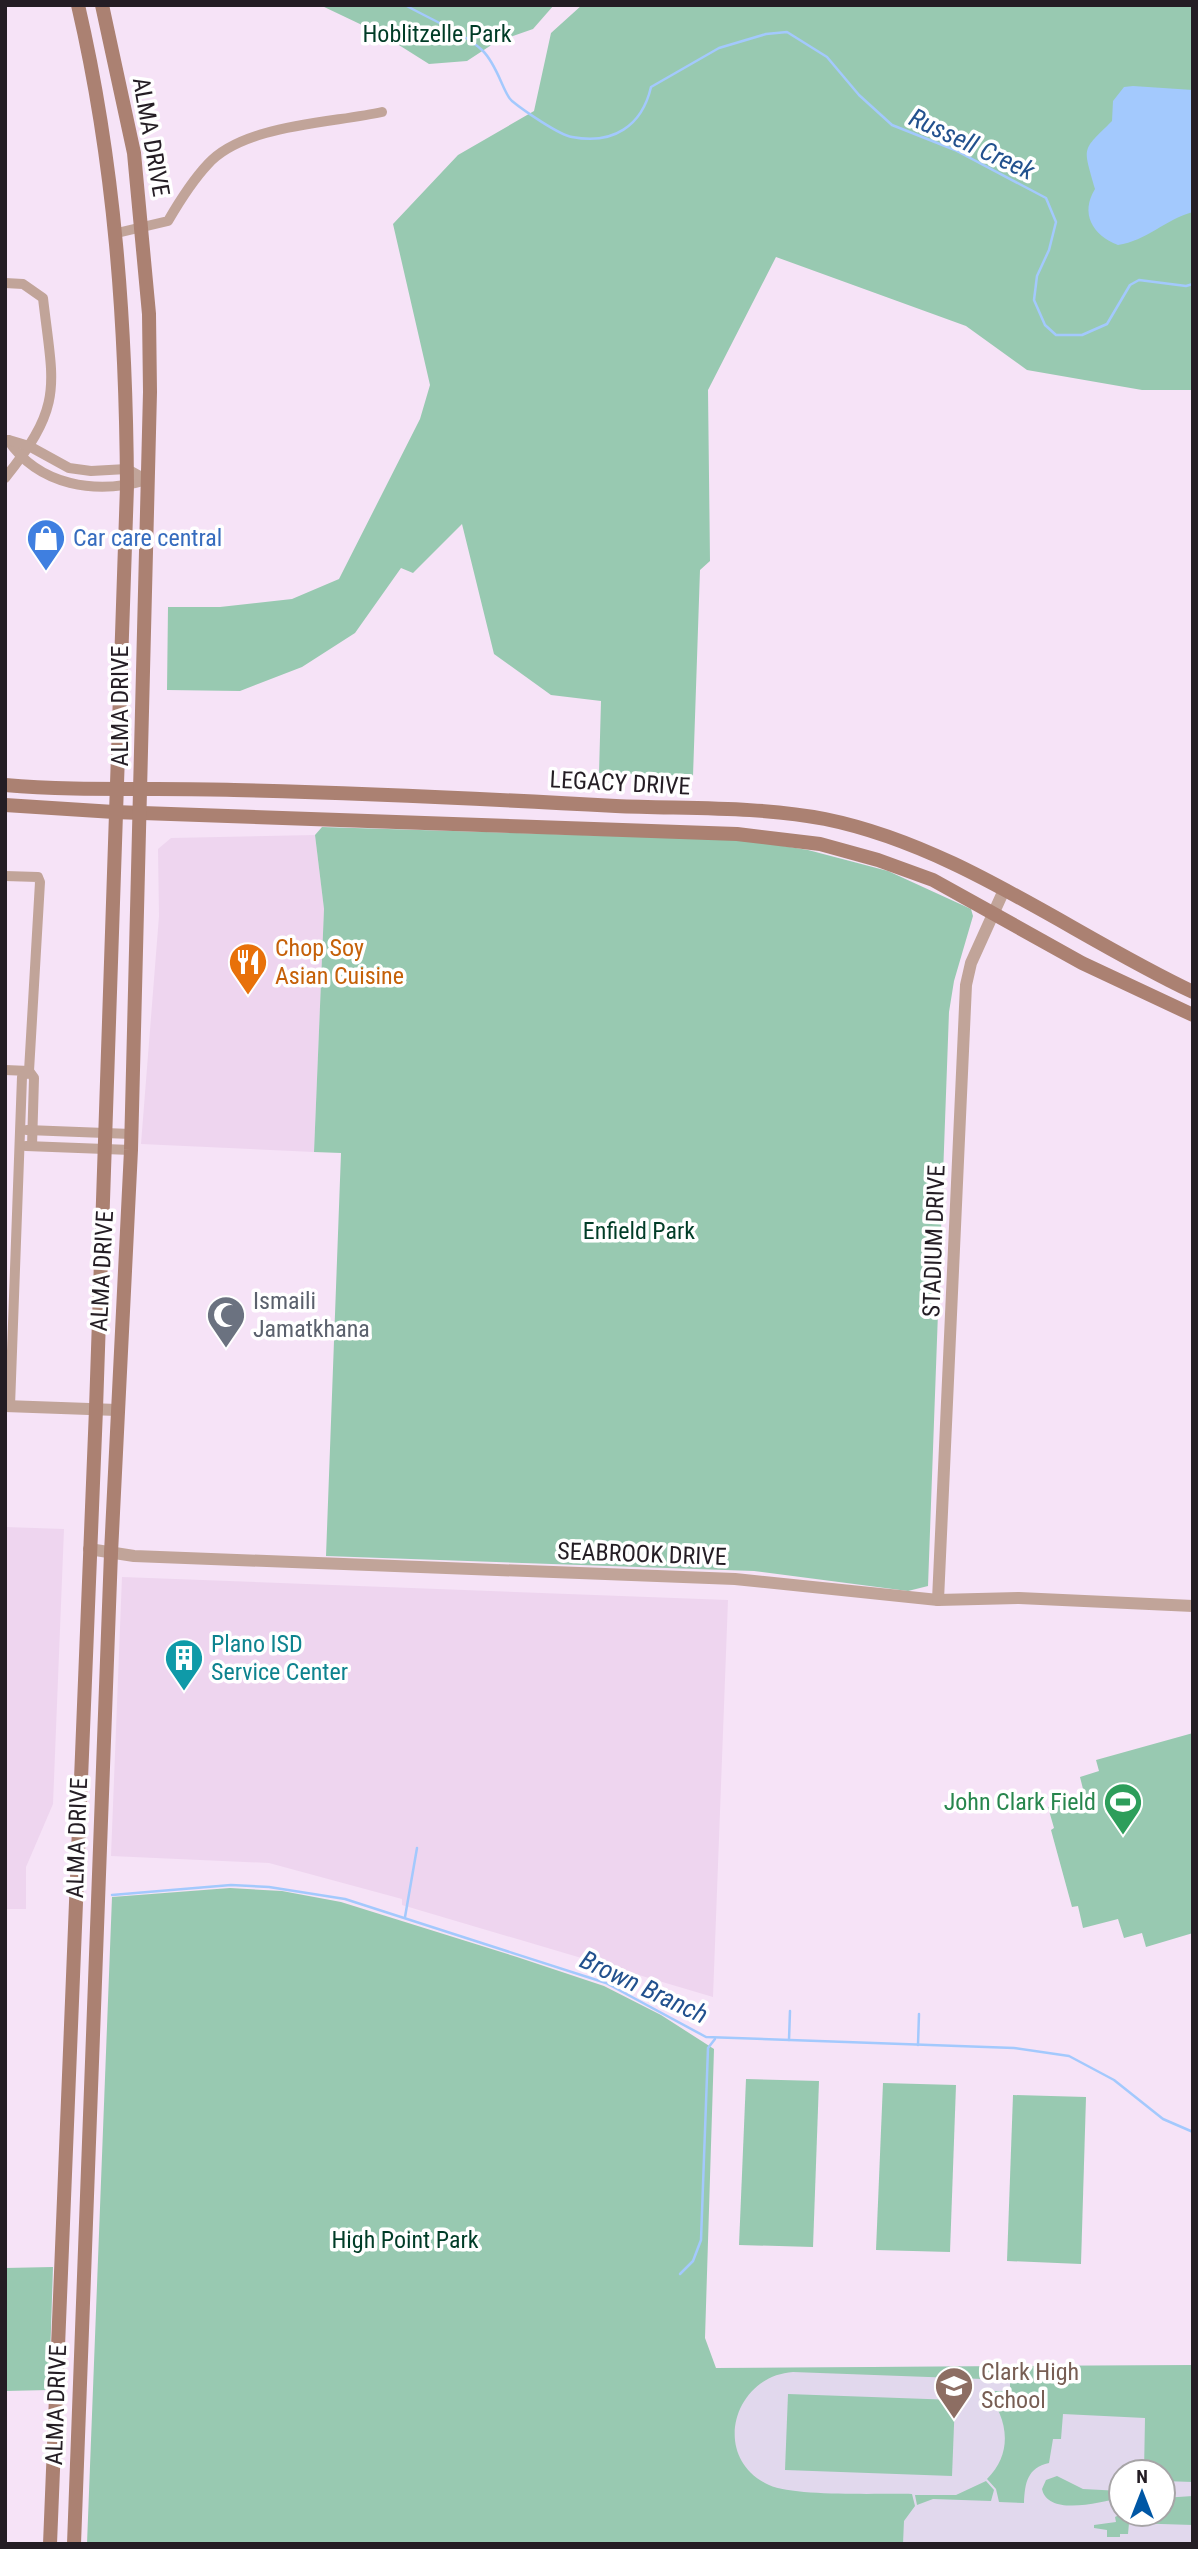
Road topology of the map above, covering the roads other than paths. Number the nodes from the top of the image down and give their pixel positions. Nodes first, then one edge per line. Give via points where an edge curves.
1 (78, 5) edge
2 (102, 5) edge
3 (118, 79) junction
4 (96, 85) junction
5 (383, 112) dead end
6 (143, 229) junction
7 (117, 233) junction
8 (5, 283) edge
9 (7, 439) edge
10 (29, 446) junction
11 (21, 458) junction
12 (127, 469) junction
13 (5, 478) edge
14 (147, 480) junction
15 (127, 486) junction
16 (121, 612) junction
17 (143, 612) junction
18 (5, 785) edge
19 (116, 787) junction
20 (142, 788) junction
21 (312, 793) junction
22 (479, 799) junction
23 (5, 805) edge
24 (114, 812) junction
25 (141, 812) junction
26 (311, 818) junction
27 (481, 823) junction
28 (5, 876) edge
29 (1004, 890) junction
30 (994, 912) junction
31 (1193, 992) edge
32 (135, 1007) junction
33 (108, 1009) junction
34 (1193, 1015) edge
35 (5, 1070) edge
36 (29, 1071) junction
37 (19, 1130) junction
38 (32, 1130) junction
39 (104, 1133) junction
40 (131, 1134) junction
41 (19, 1145) junction
42 (32, 1146) junction
43 (104, 1149) junction
44 (131, 1150) junction
45 (10, 1277) edge
46 (8, 1406) edge
47 (96, 1409) junction
48 (117, 1410) junction
49 (89, 1549) junction
50 (111, 1553) junction
51 (938, 1600) junction
52 (1193, 1606) edge
53 (101, 1791) junction
54 (80, 1793) junction
55 (57, 2343) junction
56 (82, 2344) junction
57 (51, 2544) edge
58 (74, 2544) edge

1 - 4 main road, ALMA DRIVE
2 - 3 main road, ALMA DRIVE
3 - 4 main road
3 - 6 main road, ALMA DRIVE via 134,153
4 - 7 main road, ALMA DRIVE
5 - 6 street via 268,133 234,146 210,162 168,221
6 - 7 street
6 - 14 main road, ALMA DRIVE via 149,314
7 - 12 main road, ALMA DRIVE
8 - 10 street via 23,284 43,298 52,386 47,417
9 - 10 street
9 - 11 street
10 - 11 street
10 - 12 street via 69,468
11 - 13 street
11 - 15 street via 66,482
12 - 14 street
12 - 15 main road, ALMA DRIVE
14 - 15 street
14 - 17 main road, ALMA DRIVE
15 - 16 main road, ALMA DRIVE
16 - 17 main road
16 - 19 main road, ALMA DRIVE
17 - 20 main road, ALMA DRIVE
18 - 19 main road, LEGACY DRIVE
19 - 20 main road, LEGACY DRIVE
19 - 24 main road, ALMA DRIVE
20 - 21 main road, LEGACY DRIVE
20 - 25 main road, ALMA DRIVE
21 - 22 main road, LEGACY DRIVE
21 - 26 main road
22 - 27 main road
22 - 29 main road, LEGACY DRIVE via 825,819 923,852
23 - 24 main road, LEGACY DRIVE
24 - 25 main road, LEGACY DRIVE
24 - 33 main road, ALMA DRIVE
25 - 26 main road, LEGACY DRIVE
25 - 32 main road, ALMA DRIVE
26 - 27 main road, LEGACY DRIVE
27 - 30 main road, LEGACY DRIVE via 737,834 820,844 933,880
28 - 36 street via 37,877 40,882
29 - 30 street, STADIUM DRIVE
29 - 31 main road, LEGACY DRIVE via 1130,962
30 - 34 main road, LEGACY DRIVE via 1082,963
30 - 51 street, STADIUM DRIVE via 966,985
32 - 33 main road
32 - 40 main road, ALMA DRIVE
33 - 39 main road, ALMA DRIVE
35 - 36 street
36 - 37 street via 22,1077
36 - 38 street via 34,1078
37 - 38 street
37 - 41 street
38 - 39 street
38 - 42 street
39 - 40 street
39 - 43 main road, ALMA DRIVE
40 - 44 main road, ALMA DRIVE
41 - 42 street
41 - 45 street
42 - 43 street
43 - 44 street
43 - 47 main road, ALMA DRIVE
44 - 48 main road, ALMA DRIVE
45 - 46 street
46 - 47 street
47 - 48 street
47 - 49 main road, ALMA DRIVE
48 - 50 main road, ALMA DRIVE
49 - 50 street, SEABROOK DRIVE
49 - 54 main road, ALMA DRIVE
50 - 51 street, SEABROOK DRIVE via 735,1579
50 - 53 main road, ALMA DRIVE
51 - 52 street, SEABROOK DRIVE via 1019,1598
53 - 54 main road
53 - 56 main road, ALMA DRIVE
54 - 55 main road, ALMA DRIVE
55 - 56 main road
55 - 57 main road, ALMA DRIVE
56 - 58 main road, ALMA DRIVE

